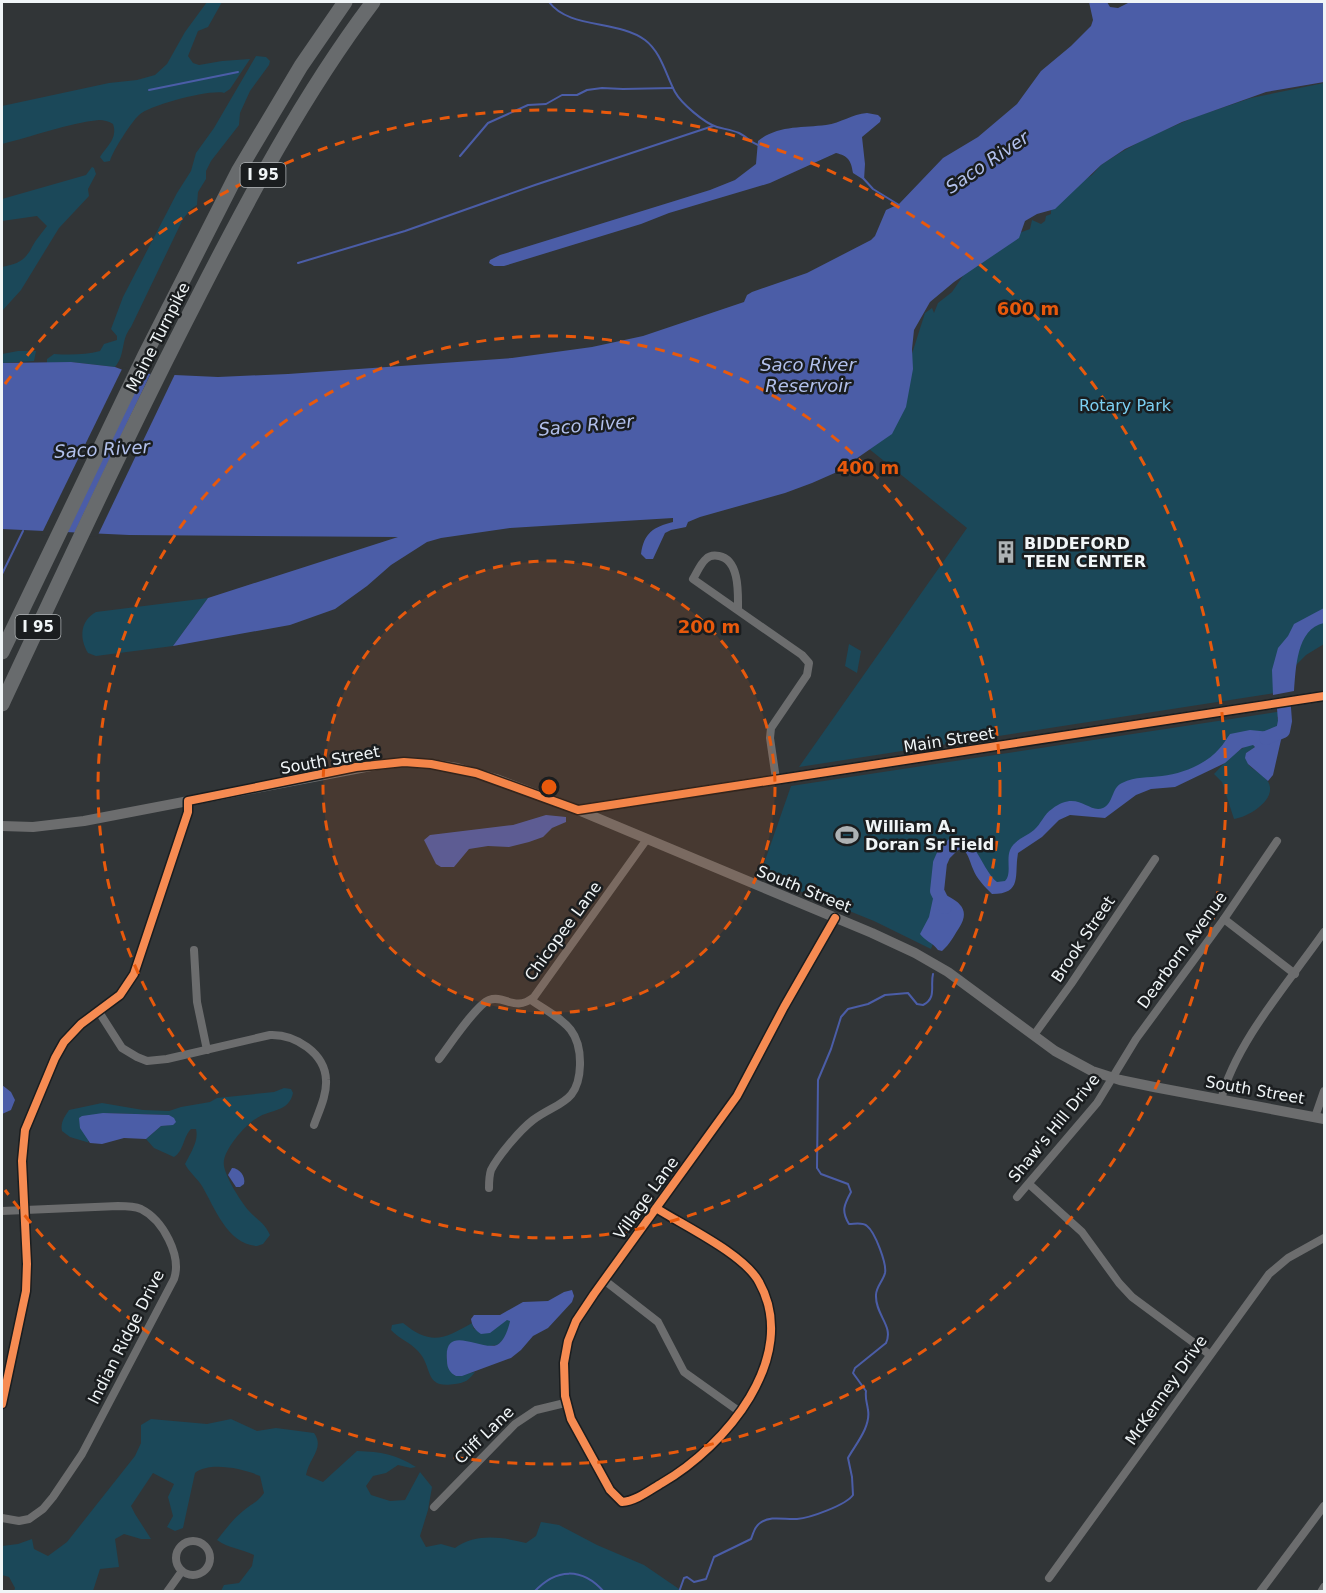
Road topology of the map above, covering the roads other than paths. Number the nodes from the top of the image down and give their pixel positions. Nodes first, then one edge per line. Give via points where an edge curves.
1 (345, 2) edge
2 (373, 2) edge
3 (738, 610) junction
4 (2, 652) edge
5 (1324, 696) edge
6 (2, 704) edge
7 (776, 779) junction
8 (188, 801) junction
9 (578, 810) junction
10 (2, 826) edge
11 (647, 839) junction
12 (1277, 841) dead end
13 (1155, 859) dead end
14 (836, 918) junction
15 (1224, 919) junction
16 (1324, 932) edge
17 (194, 950) dead end
18 (1295, 974) junction
19 (531, 1000) junction
20 (99, 1012) junction
21 (1034, 1035) junction
22 (207, 1050) junction
23 (439, 1059) dead end
24 (1114, 1078) junction
25 (1324, 1091) edge
26 (1221, 1100) junction
27 (1320, 1118) edge
28 (314, 1125) dead end
29 (1029, 1184) junction
30 (489, 1188) dead end
31 (1017, 1197) dead end
32 (656, 1208) junction
33 (2, 1211) edge
34 (25, 1211) junction
35 (1324, 1238) edge
36 (604, 1280) junction
37 (1209, 1354) junction
38 (566, 1403) junction
39 (2, 1404) edge
40 (740, 1412) junction
41 (1324, 1506) edge
42 (434, 1507) dead end
43 (2, 1518) edge
44 (182, 1572) junction
45 (1049, 1578) dead end
46 (1324, 1587) edge
47 (167, 1592) edge
48 (1260, 1592) edge
49 (1321, 1592) edge

1 - 4 highway, Maine Turnpike / I 95 via 301,66 239,170
2 - 6 highway, Maine Turnpike / I 95 via 293,122 232,230 167,356
3 - 3 street via 693,579 710,556 724,558 732,566
3 - 7 street via 809,663 807,675 771,728
5 - 7 street, Main Street
7 - 9 street, Main Street
8 - 9 street, South Street via 404,762 476,773
8 - 10 street, South Street via 63,825
8 - 20 street via 188,812 137,968 127,987
9 - 11 street, South Street
11 - 14 street, South Street
11 - 19 street, Chicopee Lane
12 - 15 street, Dearborn Avenue
13 - 21 street, Brook Street
14 - 21 street, South Street via 939,966
14 - 32 street, Village Lane via 744,1086
15 - 18 street
15 - 24 street, Dearborn Avenue via 1136,1039
16 - 18 street
17 - 22 street via 197,1002
18 - 26 street via 1235,1062
19 - 23 street, Chicopee Lane via 520,1004 488,1000
19 - 30 street via 575,1034 579,1075 569,1098 530,1123 499,1159 491,1170
20 - 22 street via 122,1047 142,1059 158,1061
20 - 34 street via 64,1042 27,1123 22,1146
21 - 24 street, South Street via 1076,1063
22 - 28 street via 270,1035 286,1036 304,1046 322,1064 326,1080
24 - 26 street, South Street
24 - 29 street, Shaw's Hill Drive via 1081,1124
25 - 27 street
26 - 27 street, South Street
29 - 31 street, Shaw's Hill Drive
29 - 37 street via 1082,1232 1132,1298
32 - 36 street, Village Lane
32 - 40 street via 748,1267 765,1295 772,1321 770,1348
33 - 34 street, Indian Ridge Drive
34 - 39 street via 26,1291
34 - 43 street, Indian Ridge Drive via 118,1206 141,1209 170,1242 177,1267 154,1318 69,1474 34,1516 19,1521
35 - 37 street, McKenney Drive via 1269,1274
36 - 38 street, Village Lane via 576,1321 568,1341 564,1363
36 - 40 street via 658,1322 684,1372
37 - 45 street, McKenney Drive
38 - 40 street, Village Lane via 605,1481 621,1502 638,1497 686,1468 714,1444
38 - 42 street, Cliff Lane via 536,1410 515,1424
41 - 48 street
44 - 44 street via 196,1575 206,1570 211,1556 206,1546 193,1540 180,1546 176,1559
44 - 47 street
46 - 49 street

